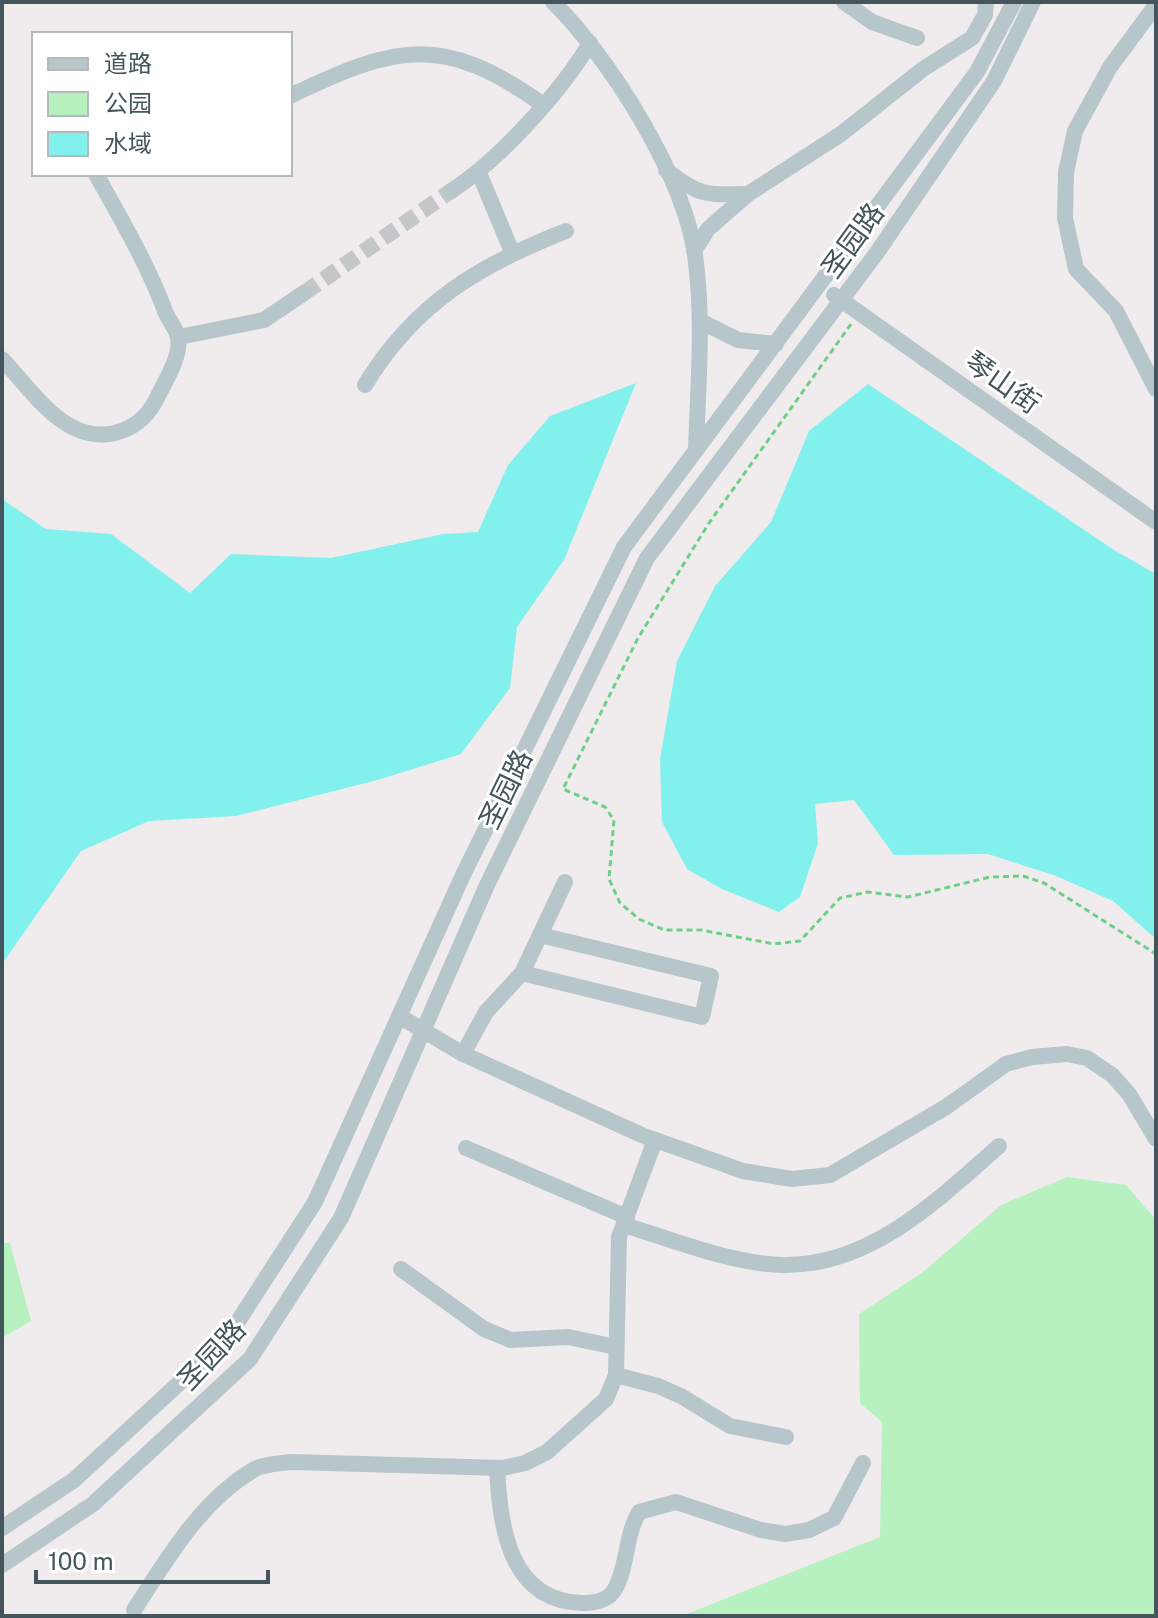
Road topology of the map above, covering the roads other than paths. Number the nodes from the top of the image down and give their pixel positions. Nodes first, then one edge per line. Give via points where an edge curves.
1 (553, 2) edge
2 (844, 2) edge
3 (986, 2) edge
4 (1014, 2) edge
5 (1033, 2) edge
6 (1156, 5) edge
7 (917, 38) dead end
8 (590, 43) junction
9 (292, 95) edge
10 (542, 104) junction
11 (665, 169) junction
12 (479, 173) junction
13 (97, 176) edge
14 (451, 191) tunnel mouth
15 (748, 194) junction
16 (566, 231) dead end
17 (694, 251) junction
18 (512, 252) junction
19 (820, 286) junction
20 (304, 293) tunnel mouth
21 (842, 299) junction
22 (700, 321) junction
23 (179, 337) junction
24 (776, 344) junction
25 (2, 359) edge
26 (365, 385) dead end
27 (1156, 389) edge
28 (696, 450) junction
29 (1156, 522) edge
30 (565, 882) dead end
31 (540, 935) junction
32 (522, 973) junction
33 (399, 1016) junction
34 (424, 1029) junction
35 (463, 1054) junction
36 (1156, 1139) edge
37 (655, 1140) junction
38 (999, 1146) dead end
39 (466, 1148) dead end
40 (625, 1221) junction
41 (401, 1269) dead end
42 (616, 1347) junction
43 (616, 1375) junction
44 (786, 1437) dead end
45 (863, 1463) dead end
46 (497, 1468) junction
47 (2, 1528) edge
48 (2, 1565) edge
49 (133, 1614) edge

1 - 8 street
2 - 7 street via 883,27
3 - 15 street via 972,38
4 - 19 street, 圣园路 via 977,72
5 - 21 street, 圣园路 via 994,81
6 - 27 street via 1110,67 1075,131 1066,172 1065,218 1076,269 1116,311
8 - 10 street via 577,66
8 - 11 street
9 - 10 street via 373,61 418,52 471,62
10 - 12 street
11 - 15 street via 693,191
11 - 17 street
12 - 14 street
12 - 18 street
13 - 23 street
15 - 17 street via 708,229
16 - 18 street
17 - 22 street
18 - 26 street via 469,276 410,322
19 - 21 street, 琴山街
19 - 24 street, 圣园路
20 - 23 street via 264,320
21 - 29 street, 琴山街
21 - 34 street, 圣园路 via 647,558 487,885
22 - 24 street via 738,340
22 - 28 street
23 - 25 street via 177,355 151,412 133,428 115,434 73,428
24 - 28 street, 圣园路
28 - 33 street, 圣园路 via 624,547
30 - 31 street
31 - 32 street
31 - 32 street via 711,976 702,1017
32 - 35 street via 486,1012
33 - 34 street
33 - 47 street, 圣园路 via 315,1202 226,1340 74,1480
34 - 35 street
34 - 48 street, 圣园路 via 341,1218 250,1359 93,1504
35 - 37 street
36 - 37 street via 1112,1075 1087,1058 1067,1054 1006,1064 946,1107 830,1175 792,1179 743,1171
37 - 40 street
38 - 40 street via 930,1207 890,1234 840,1256 785,1265 734,1257
39 - 40 street
40 - 42 street via 617,1260
41 - 42 street via 484,1329 511,1340 568,1337
42 - 43 street
43 - 44 street via 658,1386 730,1426
43 - 46 street via 606,1399 547,1452
45 - 46 street via 834,1518 809,1530 761,1530 676,1502 639,1512 615,1590 599,1602 578,1603 534,1584 508,1549 500,1526
46 - 49 street via 292,1462 258,1467 191,1526

